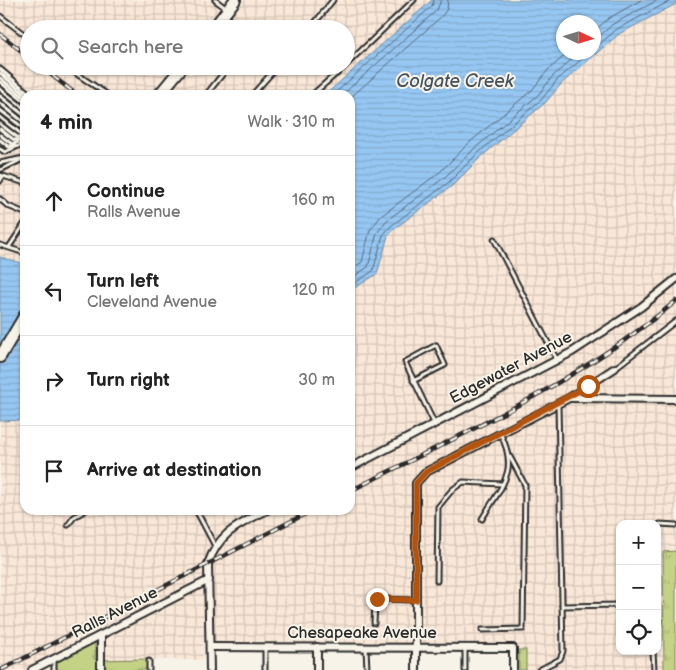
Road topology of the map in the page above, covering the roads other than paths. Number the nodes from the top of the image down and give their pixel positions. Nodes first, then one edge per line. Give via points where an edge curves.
1 (215, 0) edge
2 (235, 0) edge
3 (333, 0) edge
4 (414, 0) edge
5 (228, 10) junction
6 (0, 16) edge
7 (220, 20) edge
8 (317, 20) edge
9 (20, 31) edge
10 (355, 57) edge
11 (0, 69) edge
12 (0, 73) edge
13 (78, 75) edge
14 (176, 75) edge
15 (222, 75) edge
16 (270, 75) edge
17 (336, 75) edge
18 (0, 78) edge
19 (0, 82) edge
20 (0, 89) edge
21 (26, 90) edge
22 (101, 90) edge
23 (163, 90) edge
24 (210, 90) edge
25 (256, 90) edge
26 (318, 90) edge
27 (20, 91) edge
28 (20, 92) edge
29 (0, 96) edge
30 (20, 98) edge
31 (0, 103) edge
32 (20, 105) edge
33 (0, 110) edge
34 (20, 112) edge
35 (0, 117) edge
36 (20, 119) edge
37 (0, 124) edge
38 (20, 125) edge
39 (0, 129) edge
40 (20, 133) edge
41 (0, 135) edge
42 (20, 138) edge
43 (20, 139) edge
44 (0, 140) edge
45 (20, 141) edge
46 (20, 142) edge
47 (20, 142) edge
48 (0, 149) edge
49 (0, 159) edge
50 (20, 159) edge
51 (20, 160) edge
52 (2, 162) edge
53 (0, 170) edge
54 (1, 175) edge
55 (0, 181) edge
56 (20, 181) edge
57 (0, 199) edge
58 (20, 211) edge
59 (20, 230) edge
60 (494, 239) dead end
61 (0, 244) edge
62 (9, 247) junction
63 (20, 251) edge
64 (676, 279) edge
65 (676, 321) edge
66 (20, 323) edge
67 (0, 357) edge
68 (558, 360) junction
69 (615, 368) joint
70 (413, 382) junction
71 (569, 398) junction
72 (676, 399) edge
73 (558, 404) junction
74 (434, 424) junction
75 (500, 433) junction
76 (510, 457) junction
77 (355, 465) edge
78 (502, 484) junction
79 (76, 515) edge
80 (199, 515) edge
81 (258, 515) edge
82 (482, 519) dead end
83 (661, 524) edge
84 (68, 525) dead end
85 (676, 525) edge
86 (215, 546) junction
87 (209, 580) junction
88 (437, 581) dead end
89 (416, 600) junction
90 (616, 604) edge
91 (562, 606) junction
92 (374, 623) dead end
93 (482, 630) dead end
94 (100, 635) junction
95 (210, 647) junction
96 (265, 647) junction
97 (317, 647) junction
98 (416, 647) junction
99 (465, 647) junction
100 (366, 648) junction
101 (653, 655) edge
102 (54, 659) junction
103 (149, 661) dead end
104 (32, 670) edge
105 (54, 670) edge
106 (101, 670) edge
107 (149, 670) edge
108 (210, 670) edge
109 (265, 670) edge
110 (317, 670) edge
111 (366, 670) edge
112 (416, 670) edge
113 (465, 670) edge
114 (513, 670) edge
115 (539, 670) edge
116 (654, 670) edge

1 - 5 lane
2 - 5 main road
3 - 8 lane
4 - 10 lane
5 - 7 main road
6 - 9 lane
11 - 21 lane
12 - 27 lane
13 - 22 lane
14 - 23 main road
15 - 24 lane
16 - 25 lane
17 - 26 lane
18 - 28 lane
19 - 30 lane
20 - 32 lane
29 - 34 lane
31 - 36 lane
33 - 38 lane
35 - 40 lane
37 - 42 lane
39 - 43 lane via 14,140
41 - 45 lane via 12,144
44 - 46 lane via 9,147
47 - 48 lane via 5,152
49 - 52 lane
50 - 52 lane
51 - 53 lane
54 - 55 lane
54 - 56 lane
57 - 58 lane
59 - 62 lane
60 - 68 lane
61 - 62 lane
62 - 63 lane
64 - 68 street, Edgewater Avenue via 642,307
65 - 69 lane
66 - 67 main road
68 - 74 street, Edgewater Avenue
69 - 71 street
70 - 70 lane via 404,362 436,345 445,364
70 - 74 lane
71 - 72 street
71 - 73 street
73 - 75 street
73 - 91 lane
74 - 77 street, Edgewater Avenue
75 - 76 lane
75 - 89 street via 426,472 416,483
76 - 78 lane
76 - 93 lane via 525,485 524,629
78 - 82 lane
78 - 88 lane via 463,482 438,507
79 - 84 lane
80 - 86 lane
81 - 86 street via 228,532
83 - 85 lane
86 - 87 street via 208,564
87 - 94 street, Ralls Avenue
87 - 95 street
89 - 92 lane via 377,599
89 - 98 street
90 - 91 lane
91 - 115 lane via 560,659
94 - 102 street, Ralls Avenue
94 - 106 street
95 - 96 street, Chesapeake Avenue
95 - 108 street
96 - 97 street, Chesapeake Avenue
96 - 109 lane
97 - 100 street, Chesapeake Avenue
97 - 110 street
98 - 99 street, Chesapeake Avenue
98 - 100 street, Chesapeake Avenue
98 - 112 street
99 - 113 lane
99 - 114 street, Chesapeake Avenue via 513,648
100 - 111 lane
101 - 116 lane
102 - 104 street, Ralls Avenue
102 - 105 lane
103 - 107 lane

